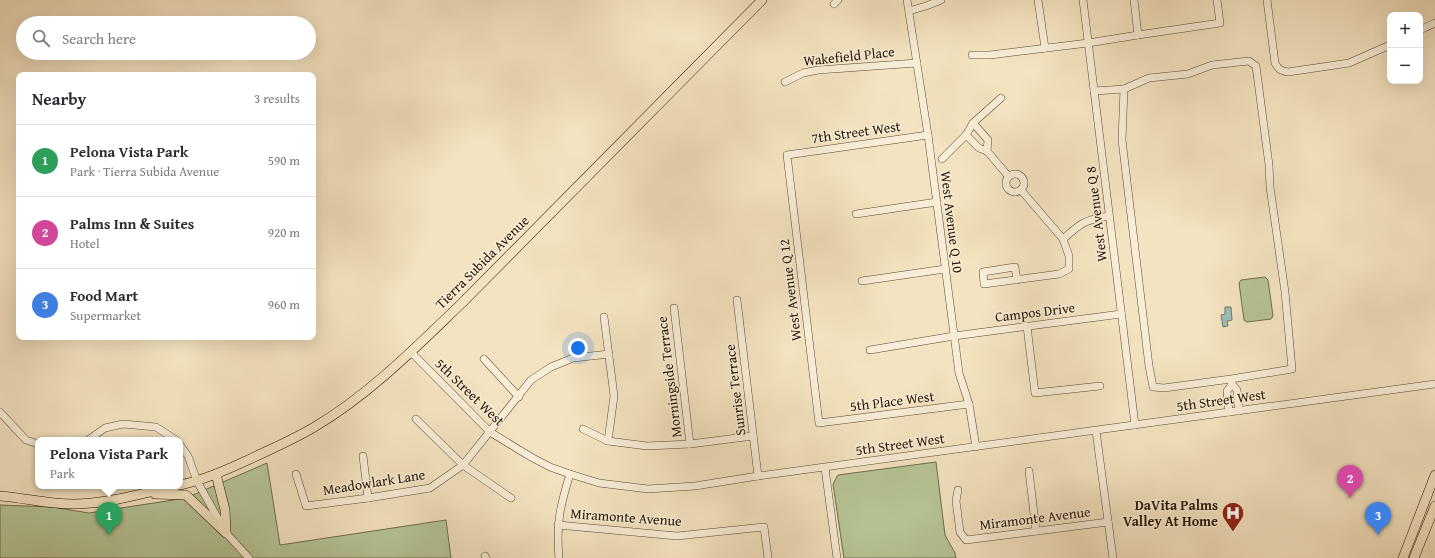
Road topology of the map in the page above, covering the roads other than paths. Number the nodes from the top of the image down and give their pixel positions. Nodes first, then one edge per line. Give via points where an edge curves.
1 (762, 0) edge
2 (907, 0) edge
3 (941, 0) edge
4 (1038, 0) edge
5 (1083, 0) edge
6 (1134, 0) edge
7 (1217, 0) edge
8 (1267, 0) edge
9 (909, 11) junction
10 (1435, 23) edge
11 (1423, 29) edge
12 (1138, 35) junction
13 (1088, 43) junction
14 (1387, 46) edge
15 (1045, 48) junction
16 (972, 55) dead end
17 (917, 63) junction
18 (785, 82) dead end
19 (1124, 89) junction
20 (1094, 91) junction
21 (1002, 98) dead end
22 (973, 123) junction
23 (928, 135) junction
24 (966, 135) junction
25 (987, 151) junction
26 (787, 155) joint
27 (942, 159) dead end
28 (1009, 177) junction
29 (1021, 190) junction
30 (937, 202) junction
31 (856, 214) dead end
32 (1109, 216) junction
33 (1062, 239) junction
34 (945, 269) junction
35 (1017, 280) junction
36 (862, 281) dead end
37 (737, 300) dead end
38 (674, 308) dead end
39 (1121, 314) junction
40 (604, 317) dead end
41 (1027, 326) junction
42 (954, 336) junction
43 (870, 350) dead end
44 (411, 352) junction
45 (609, 354) junction
46 (484, 359) dead end
47 (1231, 381) junction
48 (1435, 384) edge
49 (1100, 386) dead end
50 (519, 397) junction
51 (969, 404) junction
52 (1239, 411) junction
53 (0, 412) edge
54 (1229, 412) junction
55 (416, 419) dead end
56 (819, 423) joint
57 (1135, 425) junction
58 (584, 429) dead end
59 (1096, 431) junction
60 (490, 432) junction
61 (753, 436) junction
62 (92, 437) edge
63 (171, 437) edge
64 (608, 441) junction
65 (35, 443) edge
66 (690, 444) junction
67 (976, 447) junction
68 (183, 450) edge
69 (363, 456) dead end
70 (463, 465) junction
71 (825, 468) junction
72 (1029, 471) dead end
73 (216, 474) junction
74 (296, 474) dead end
75 (570, 474) junction
76 (1435, 475) edge
77 (758, 476) junction
78 (197, 481) junction
79 (183, 484) edge
80 (162, 489) edge
81 (1435, 489) edge
82 (958, 490) dead end
83 (140, 494) junction
84 (0, 496) edge
85 (368, 498) junction
86 (511, 498) dead end
87 (1435, 506) edge
88 (1420, 514) junction
89 (1431, 515) junction
90 (1108, 522) junction
91 (558, 525) junction
92 (1036, 532) junction
93 (226, 533) junction
94 (1416, 555) edge
95 (249, 558) edge
96 (559, 558) edge
97 (768, 558) edge
98 (836, 558) edge
99 (1113, 558) edge
100 (1403, 558) edge

1 - 44 main road, Tierra Subida Avenue
2 - 9 street, West Avenue Q 10
3 - 9 street
4 - 15 street
5 - 13 street, West Avenue Q 8
6 - 12 street
7 - 12 street via 1220,23
8 - 14 street via 1275,63 1281,71 1345,64
9 - 17 street, West Avenue Q 10
10 - 11 street
12 - 13 street
13 - 15 street
13 - 20 street, West Avenue Q 8
15 - 16 street via 990,56
17 - 18 street, Wakefield Place via 818,70 803,73
17 - 23 street, West Avenue Q 10
19 - 20 street
19 - 47 street via 1122,140 1153,386 1164,388
19 - 47 street via 1149,78 1188,74 1212,65 1249,61 1256,66 1270,187 1286,292 1292,369
20 - 32 street, West Avenue Q 8
21 - 22 street
22 - 24 street
22 - 25 street via 988,140
23 - 26 street, 7th Street West
23 - 30 street, West Avenue Q 10
24 - 25 street via 979,148
24 - 27 street
25 - 28 street
26 - 56 street, West Avenue Q 12
28 - 29 street via 1006,182 1008,190
28 - 29 street via 1014,174 1021,177 1024,182
29 - 33 street
30 - 31 street
30 - 34 street, West Avenue Q 10
32 - 33 street via 1090,219
32 - 39 street, West Avenue Q 8
33 - 35 street via 1069,256 1069,270 1059,274
34 - 36 street
34 - 42 street, West Avenue Q 10
35 - 35 street via 984,284 983,272 1015,267
37 - 61 street, Sunrise Terrace
38 - 66 street, Morningside Terrace
39 - 41 street, Campos Drive
39 - 57 street, West Avenue Q 8
40 - 45 street
41 - 42 street, Campos Drive
41 - 49 street via 1035,393
42 - 43 street, Campos Drive
42 - 51 street, West Avenue Q 10 via 959,373
44 - 60 street, 5th Street West
44 - 73 main road, Tierra Subida Avenue via 372,386 316,426
45 - 50 street, Meadowlark Lane via 573,358 551,367 531,380
45 - 64 street via 614,396
46 - 50 street
47 - 52 street via 1238,390
47 - 54 street via 1227,391
48 - 52 street, 5th Street West
50 - 60 street, Meadowlark Lane
51 - 56 street, 5th Place West
51 - 67 street, West Avenue Q 10
52 - 54 street, 5th Street West
53 - 65 street via 26,440
54 - 57 street, 5th Street West
55 - 70 street
57 - 59 street, 5th Street West
58 - 64 street
59 - 67 street, 5th Street West
59 - 90 street
60 - 70 street, Meadowlark Lane
60 - 75 street, 5th Street West via 550,467
61 - 66 street
61 - 77 street, Sunrise Terrace
62 - 63 street via 105,428 123,424 156,427
64 - 66 street via 647,446
67 - 71 street, 5th Street West
68 - 78 street via 188,456
69 - 85 street
70 - 85 street, Meadowlark Lane via 430,488
70 - 86 street
71 - 77 street, 5th Street West
71 - 98 street
72 - 92 street
73 - 78 main road, Tierra Subida Avenue
73 - 93 main road via 225,510
74 - 85 street, Meadowlark Lane via 306,506
75 - 77 street, 5th Street West via 599,483 648,489 696,486
75 - 91 street
76 - 88 main road
78 - 79 main road, Tierra Subida Avenue
78 - 93 street
80 - 83 main road
81 - 89 main road via 1428,508
82 - 92 street, Miramonte Avenue via 956,501 960,532 966,540
83 - 84 main road via 95,503 73,504
83 - 93 main road via 186,495
87 - 89 main road
88 - 94 main road via 1422,522 1415,545
88 - 100 main road
89 - 94 main road
90 - 92 street, Miramonte Avenue
90 - 99 street
91 - 96 street
91 - 97 street, Miramonte Avenue via 676,536 764,527
93 - 95 street

